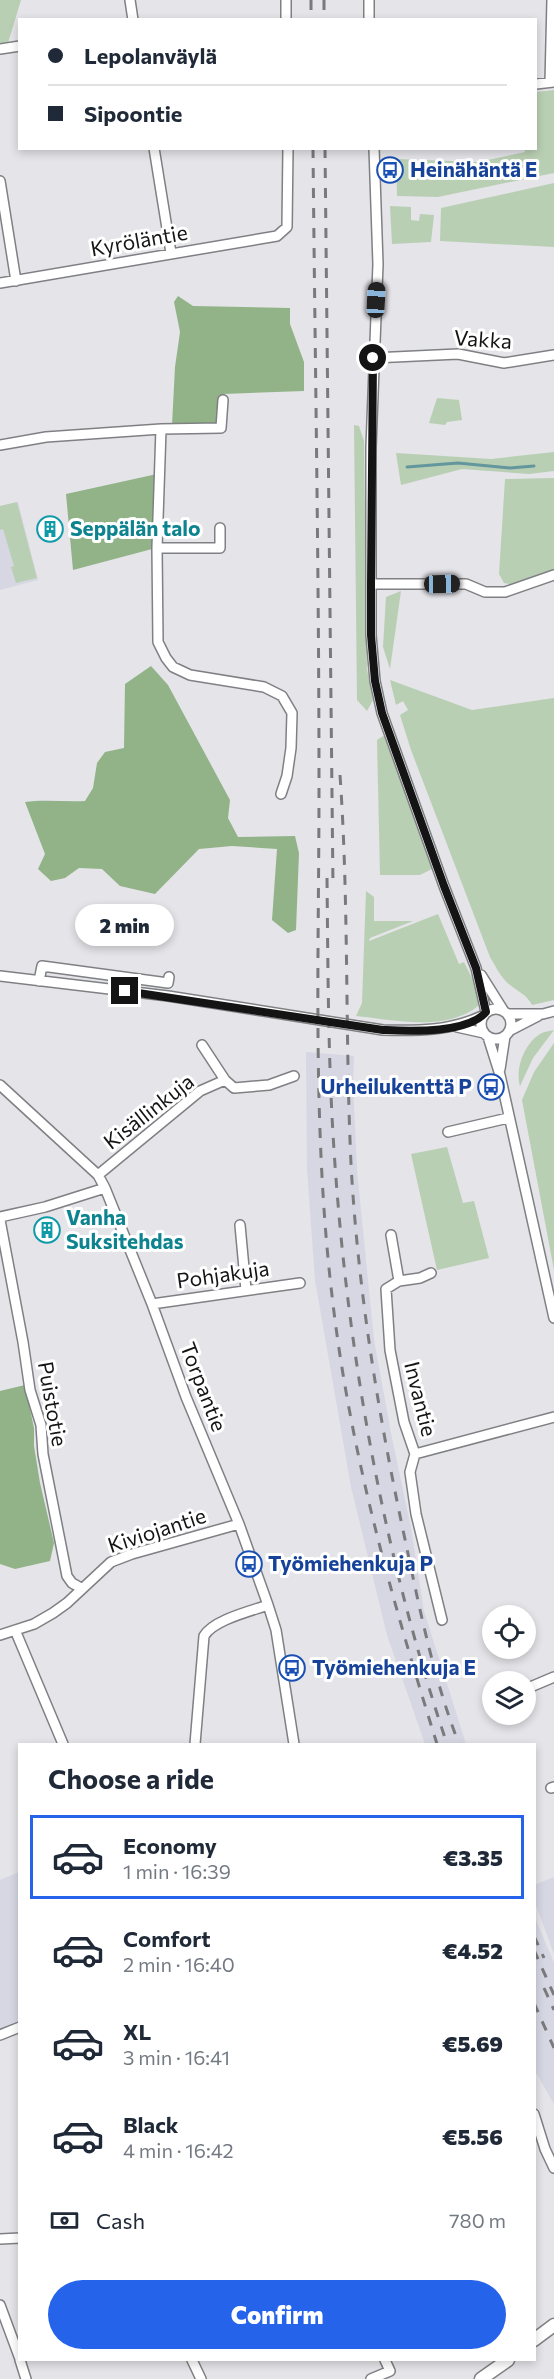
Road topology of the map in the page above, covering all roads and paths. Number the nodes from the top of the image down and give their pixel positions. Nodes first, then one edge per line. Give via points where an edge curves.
1 (130, 0) edge
2 (286, 0) edge
3 (369, 0) edge
4 (552, 0) edge
5 (133, 18) edge
6 (286, 18) edge
7 (369, 18) edge
8 (18, 46) edge
9 (0, 49) edge
10 (552, 82) edge
11 (537, 84) edge
12 (154, 150) edge
13 (288, 150) edge
14 (374, 150) edge
15 (0, 181) edge
16 (171, 253) junction
17 (16, 281) junction
18 (0, 283) edge
19 (554, 356) edge
20 (373, 358) junction
21 (223, 400) dead end
22 (161, 429) junction
23 (0, 445) edge
24 (220, 528) dead end
25 (157, 548) junction
26 (554, 575) edge
27 (371, 584) junction
28 (281, 794) dead end
29 (476, 968) junction
30 (0, 976) edge
31 (169, 977) dead end
32 (39, 981) junction
33 (554, 1011) edge
34 (506, 1012) junction
35 (484, 1014) junction
36 (543, 1014) junction
37 (454, 1027) junction
38 (507, 1034) junction
39 (486, 1035) junction
40 (202, 1046) dead end
41 (500, 1075) junction
42 (294, 1076) dead end
43 (225, 1080) junction
44 (0, 1085) edge
45 (508, 1118) junction
46 (448, 1132) dead end
47 (98, 1175) junction
48 (105, 1188) junction
49 (0, 1218) edge
50 (240, 1225) dead end
51 (391, 1235) dead end
52 (431, 1273) dead end
53 (399, 1281) junction
54 (300, 1282) dead end
55 (246, 1290) junction
56 (152, 1304) junction
57 (554, 1318) edge
58 (554, 1416) edge
59 (416, 1454) junction
60 (239, 1524) junction
61 (81, 1588) junction
62 (268, 1605) junction
63 (442, 1620) dead end
64 (15, 1630) junction
65 (0, 1635) edge
66 (554, 1677) edge
67 (536, 1685) edge
68 (63, 1743) edge
69 (195, 1743) edge
70 (294, 1743) edge
71 (18, 2028) edge
72 (0, 2036) edge
73 (536, 2120) edge
74 (554, 2168) edge
75 (18, 2238) edge
76 (0, 2239) edge
77 (0, 2306) edge
78 (554, 2325) edge
79 (536, 2338) edge
80 (18, 2354) edge
81 (21, 2361) edge
82 (192, 2361) edge
83 (386, 2361) edge
84 (507, 2361) edge
85 (26, 2379) edge
86 (201, 2379) edge
87 (371, 2379) edge
88 (481, 2379) edge

1 - 5 street
2 - 6 street
3 - 7 street
4 - 10 street
8 - 9 street
10 - 11 street
12 - 16 street
13 - 16 street, Kyröläntie via 284,232
14 - 20 street via 378,264
15 - 17 street
16 - 17 street, Kyröläntie
17 - 18 street, Kyröläntie
19 - 20 street, Vakka via 504,363 458,354
20 - 27 street
21 - 22 street via 221,428
22 - 23 street via 46,437
22 - 25 street
24 - 25 street via 220,548
25 - 28 street via 158,642 173,667 190,675 264,687 282,696 292,713 291,748
26 - 27 street via 505,592 485,592 466,584
27 - 29 street via 372,653 382,713
29 - 34 street
29 - 35 street
30 - 32 street
31 - 32 street via 168,983 42,966
32 - 37 street via 168,996 383,1030
33 - 36 street
34 - 35 street via 492,1009
34 - 36 street
34 - 38 street via 511,1026
35 - 37 street
35 - 39 street via 481,1028
36 - 38 street
37 - 39 street
38 - 39 street via 494,1039
38 - 41 street
39 - 41 street
40 - 43 street, Kisällinkuja
41 - 45 street
42 - 43 street, Kisällinkuja via 269,1085 234,1088
43 - 47 street, Kisällinkuja via 201,1091
44 - 47 street, Torpantie
45 - 46 street
45 - 57 street
47 - 48 street, Torpantie
48 - 49 street
48 - 56 street, Torpantie
49 - 61 street, Puistotie via 67,1576
50 - 55 street
51 - 53 street
52 - 53 street
53 - 59 street, Invantie via 386,1289 390,1350 404,1422
54 - 55 street, Pohjakuja
55 - 56 street, Pohjakuja
56 - 60 street, Torpantie
58 - 59 street
59 - 63 street, Invantie via 410,1472 416,1514
60 - 61 street, Kiviojantie via 111,1562
60 - 62 street, Torpantie
61 - 64 street, Kiviojantie via 53,1613
62 - 69 street via 218,1624 204,1636
62 - 70 street, Torpantie via 276,1630
64 - 65 street, Kiviojantie
64 - 68 street
66 - 67 street
71 - 72 street
73 - 74 street
75 - 76 street
77 - 80 street
78 - 79 main road
81 - 85 street
82 - 86 street
83 - 87 street via 390,2371
84 - 88 main road

